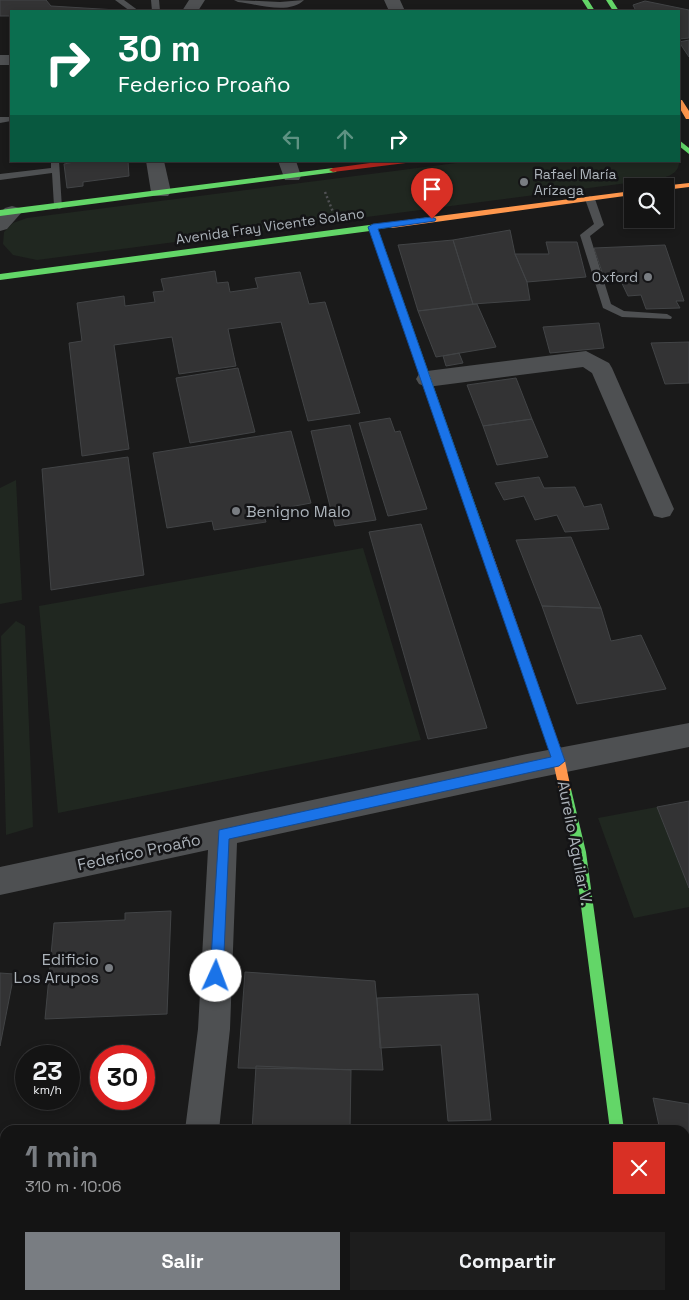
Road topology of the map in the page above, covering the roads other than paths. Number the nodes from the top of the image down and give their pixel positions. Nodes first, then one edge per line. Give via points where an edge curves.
1 (119, 0) edge
2 (238, 0) edge
3 (300, 0) edge
4 (262, 1) edge
5 (134, 10) edge
6 (680, 105) edge
7 (687, 123) edge
8 (680, 143) edge
9 (689, 152) edge
10 (155, 162) edge
11 (399, 162) edge
12 (55, 166) edge
13 (290, 169) edge
14 (0, 177) edge
15 (688, 184) edge
16 (674, 186) edge
17 (161, 192) junction
18 (624, 194) edge
19 (590, 199) junction
20 (59, 206) junction
21 (4, 217) edge
22 (373, 227) junction
23 (0, 277) edge
24 (667, 317) dead end
25 (427, 379) junction
26 (662, 509) dead end
27 (689, 735) edge
28 (559, 761) junction
29 (223, 834) junction
30 (0, 881) edge
31 (203, 1125) edge
32 (616, 1125) edge

1 - 5 lane
2 - 4 lane
3 - 4 lane via 293,5
6 - 7 main road
8 - 9 main road
10 - 17 street
11 - 13 main road via 317,173
12 - 14 lane
12 - 20 lane
13 - 17 main road
15 - 16 main road
17 - 20 main road
18 - 19 main road, Avenida Fray Vicente Solano
19 - 22 main road, Avenida Fray Vicente Solano
19 - 24 lane via 599,225 585,236 607,306 622,314
20 - 21 main road
22 - 23 main road, Avenida Fray Vicente Solano
22 - 25 main road, Aurelio Aguilar V.
25 - 26 street via 586,359 600,368
25 - 28 main road, Aurelio Aguilar V.
27 - 28 street, Federico Proaño
28 - 29 street, Federico Proaño
28 - 32 main road, Aurelio Aguilar V. via 580,852
29 - 30 street, Federico Proaño
29 - 31 street via 214,1029

